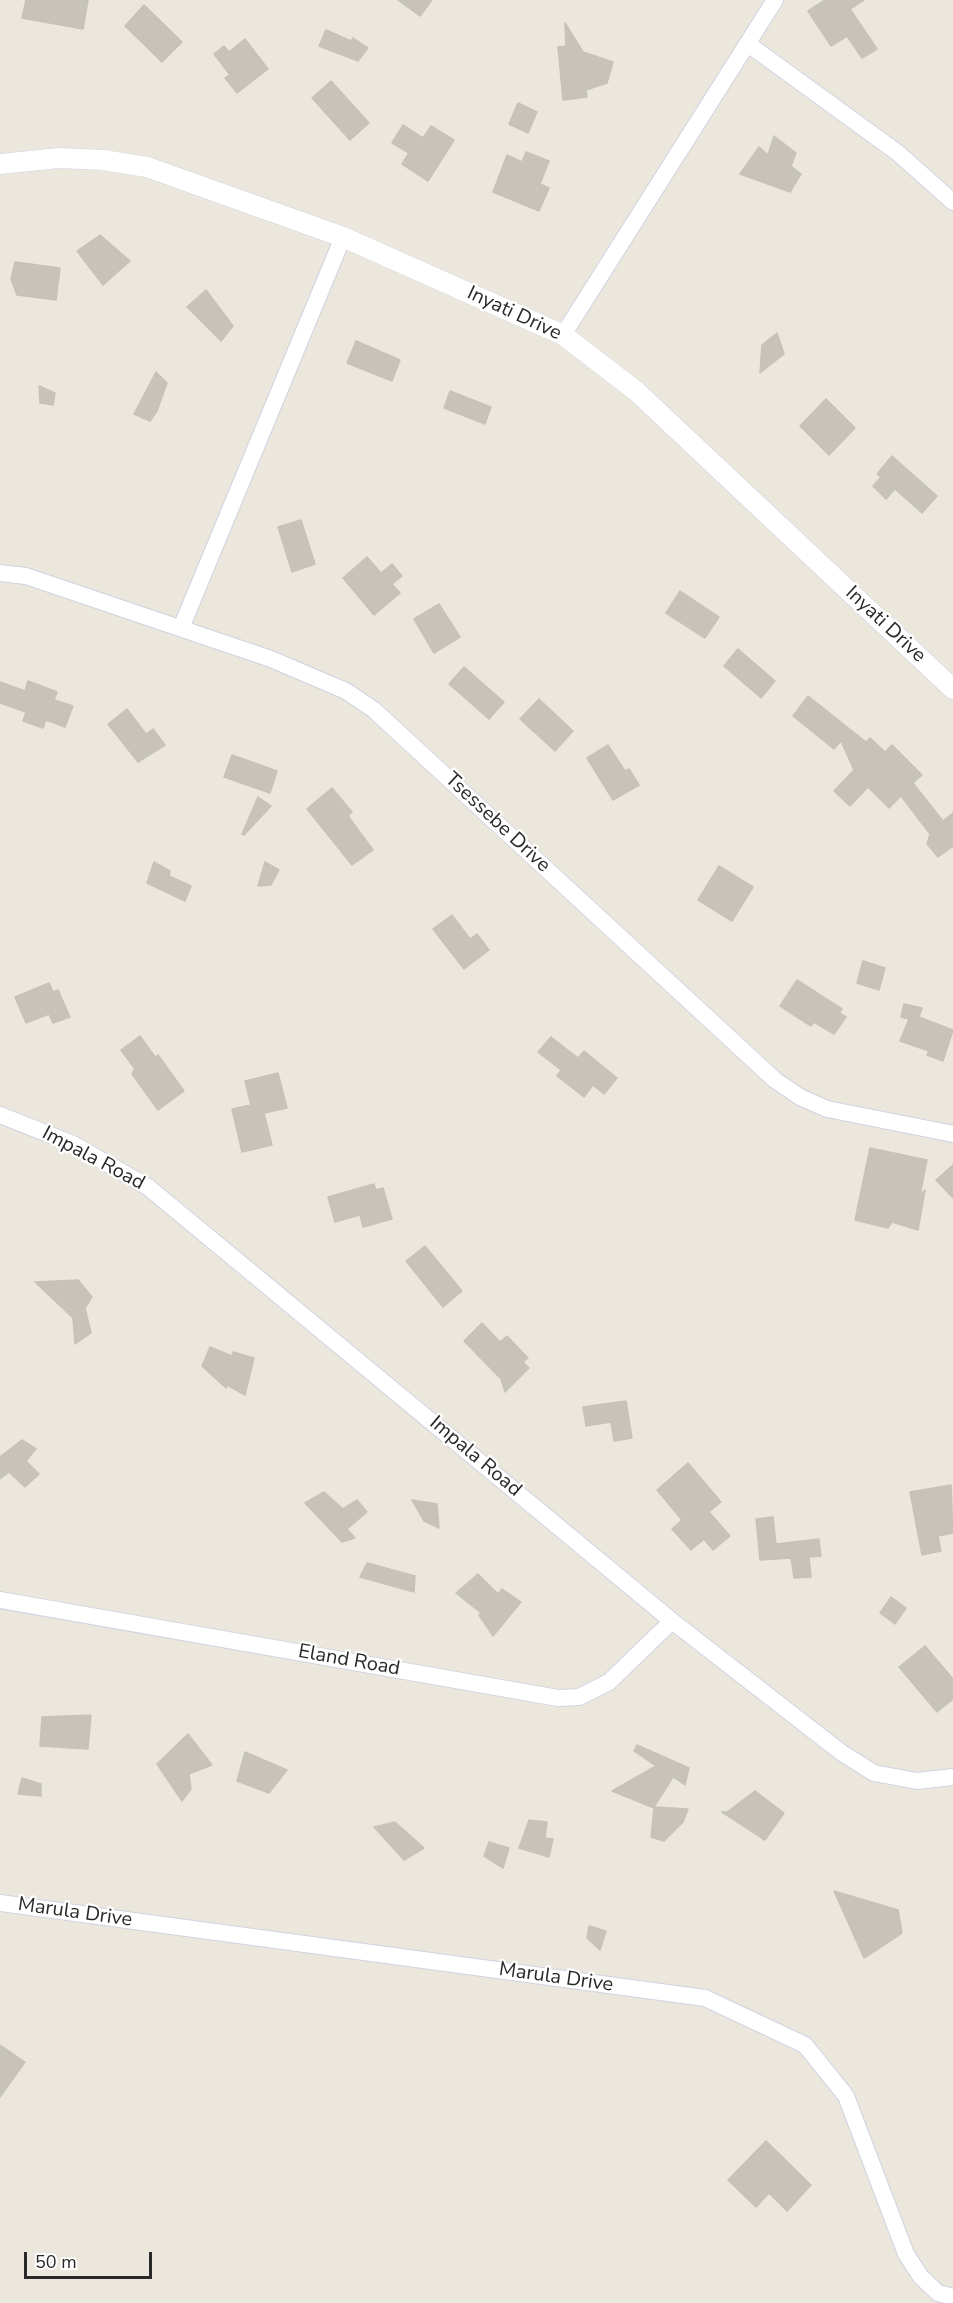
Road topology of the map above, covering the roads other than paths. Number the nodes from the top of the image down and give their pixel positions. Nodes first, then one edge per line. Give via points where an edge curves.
1 (775, 0) edge
2 (748, 44) junction
3 (0, 164) edge
4 (953, 202) edge
5 (343, 237) junction
6 (563, 335) junction
7 (0, 573) edge
8 (181, 628) junction
9 (953, 689) edge
10 (0, 1115) edge
11 (953, 1134) edge
12 (0, 1600) edge
13 (672, 1621) junction
14 (953, 1778) edge
15 (0, 1903) edge
16 (953, 2297) edge

1 - 2 street
2 - 4 street via 898,153
2 - 6 street
3 - 5 street, Inyati Drive via 59,158 147,167
5 - 6 street, Inyati Drive
5 - 8 street
6 - 9 street, Inyati Drive via 636,391
7 - 8 street, Tsessebe Drive via 27,576
8 - 11 street, Tsessebe Drive via 302,670 346,691 374,710 775,1080 800,1097 827,1109
10 - 13 street, Impala Road via 73,1144 148,1187
12 - 13 street, Eland Road via 558,1698 579,1697 609,1682
13 - 14 street, Impala Road via 842,1753 874,1773 917,1781
15 - 16 street, Marula Drive via 705,1998 805,2045 846,2096 906,2254 921,2277 938,2292

